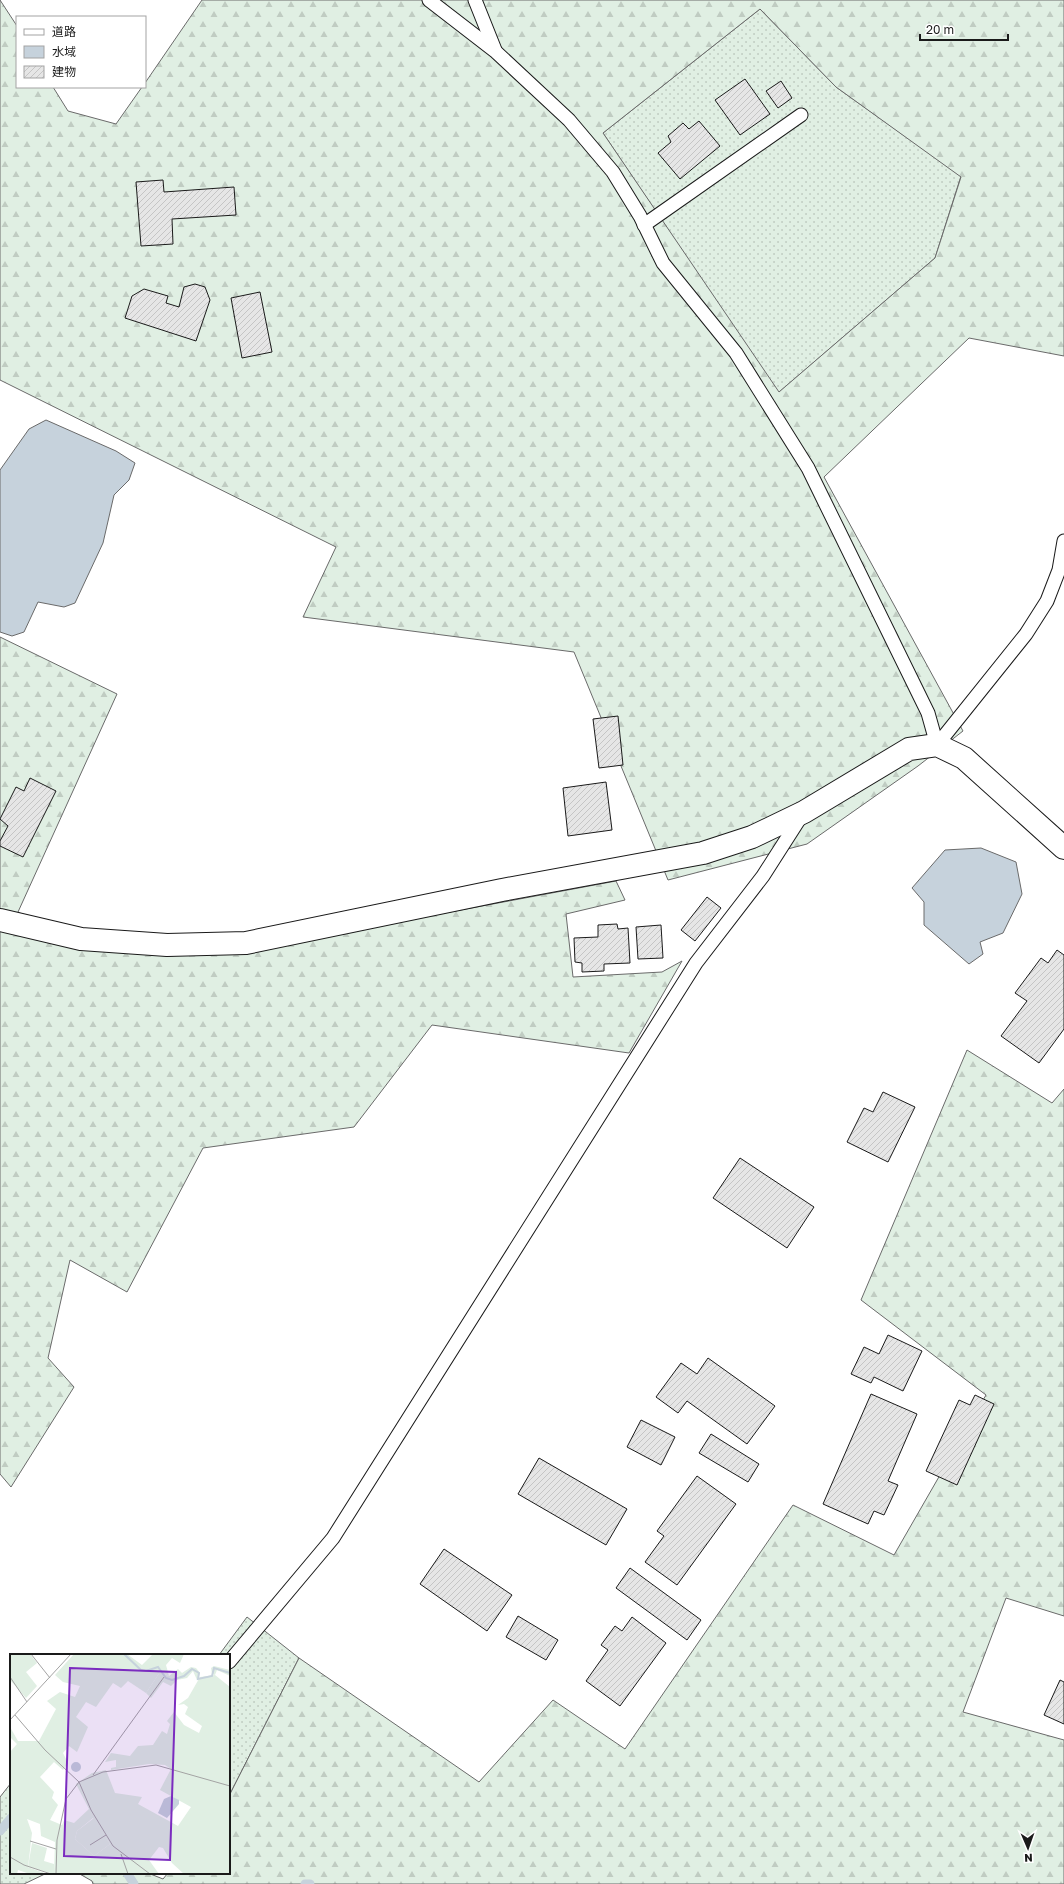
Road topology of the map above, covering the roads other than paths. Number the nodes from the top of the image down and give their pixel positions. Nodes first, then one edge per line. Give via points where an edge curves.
1 (429, 0) edge
2 (475, 0) edge
3 (495, 52) junction
4 (801, 115) dead end
5 (644, 225) junction
6 (1064, 541) edge
7 (937, 745) junction
8 (804, 812) junction
9 (1064, 848) edge
10 (0, 920) edge
11 (230, 1661) edge

1 - 3 lane
2 - 3 lane
3 - 5 lane via 569,120 613,172
4 - 5 lane
5 - 7 lane via 663,263 736,353 808,468 928,713
6 - 7 lane via 1060,570 1047,600 1026,634
7 - 8 street via 909,749
7 - 9 street via 964,758
8 - 10 street via 752,837 703,853 502,890 246,943 167,945 81,939
8 - 11 lane via 763,876 696,963 333,1538

